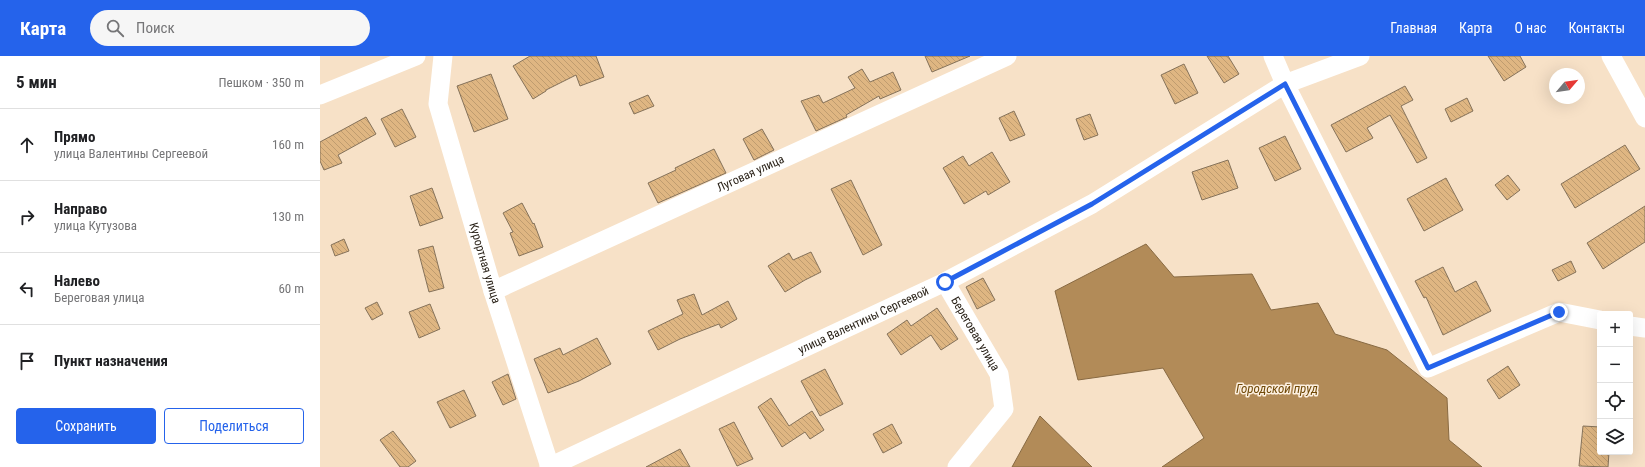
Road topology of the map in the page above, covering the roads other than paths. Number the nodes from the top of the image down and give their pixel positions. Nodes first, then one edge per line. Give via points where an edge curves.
1 (416, 56) edge
2 (443, 56) edge
3 (1007, 56) edge
4 (1273, 56) edge
5 (1360, 56) edge
6 (1611, 56) edge
7 (1285, 84) junction
8 (320, 95) edge
9 (1645, 118) edge
10 (945, 282) junction
11 (493, 291) junction
12 (1597, 319) edge
13 (1633, 326) edge
14 (1645, 328) edge
15 (550, 467) edge
16 (957, 467) edge

1 - 8 street
2 - 11 street, Курортная улица via 438,104
3 - 11 street, Луговая улица
4 - 7 street
5 - 7 street, улица Валентины Сергеевой
6 - 9 street
7 - 10 street, улица Валентины Сергеевой via 1092,204
7 - 12 street via 1428,368 1559,312
10 - 15 street, улица Валентины Сергеевой
10 - 16 street, Береговая улица via 999,374 1004,409
11 - 15 street, Курортная улица
13 - 14 street

